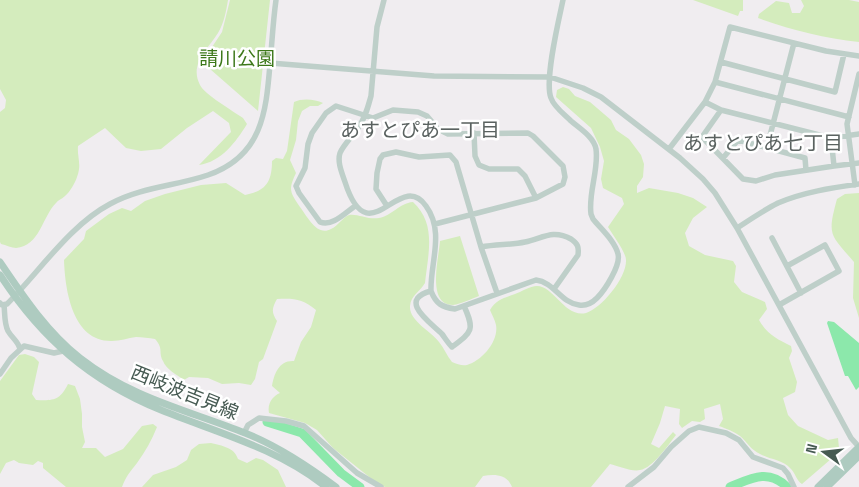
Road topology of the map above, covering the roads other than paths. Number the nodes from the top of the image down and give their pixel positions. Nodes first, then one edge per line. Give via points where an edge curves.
1 (276, 0) edge
2 (384, 0) edge
3 (563, 0) edge
4 (794, 43) junction
5 (844, 54) junction
6 (859, 56) edge
7 (721, 62) junction
8 (270, 63) junction
9 (373, 71) junction
10 (859, 74) edge
11 (550, 77) junction
12 (785, 79) junction
13 (715, 82) junction
14 (779, 99) junction
15 (705, 102) junction
16 (721, 110) junction
17 (365, 116) junction
18 (849, 117) junction
19 (773, 124) junction
20 (474, 134) junction
21 (859, 134) edge
22 (848, 136) junction
23 (831, 138) junction
24 (767, 147) junction
25 (670, 149) junction
26 (723, 158) junction
27 (859, 163) edge
28 (852, 164) junction
29 (834, 166) junction
30 (806, 170) junction
31 (857, 185) edge
32 (536, 198) junction
33 (355, 206) junction
34 (387, 206) junction
35 (472, 214) junction
36 (435, 224) junction
37 (737, 228) junction
38 (772, 238) dead end
39 (481, 247) junction
40 (0, 262) edge
41 (787, 266) junction
42 (0, 275) edge
43 (554, 289) junction
44 (19, 290) junction
45 (432, 292) junction
46 (497, 293) junction
47 (801, 293) junction
48 (14, 297) junction
49 (2, 304) edge
50 (779, 305) junction
51 (464, 306) junction
52 (20, 349) junction
53 (63, 351) junction
54 (0, 374) edge
55 (244, 433) junction
56 (859, 447) edge
57 (859, 456) edge
58 (326, 487) edge
59 (336, 487) edge
60 (381, 487) edge
61 (628, 487) edge
62 (794, 487) edge
63 (818, 487) edge
64 (827, 487) edge

1 - 8 street
2 - 9 street
3 - 11 street
4 - 5 street
4 - 7 street via 730,27
4 - 12 street
5 - 6 street
5 - 12 street via 835,92
7 - 12 street
7 - 13 street
8 - 9 street
8 - 44 street via 264,115 258,133 241,155 207,176 124,197 99,210 75,230
9 - 11 street via 462,77
9 - 17 street
10 - 18 street
11 - 25 street via 601,97
11 - 43 street via 551,99 596,148 590,214 618,254 615,269 591,302 572,303
12 - 14 street
13 - 14 street
13 - 15 street
14 - 18 street
14 - 19 street
15 - 16 street
15 - 25 street
16 - 19 street
16 - 26 street via 702,138
17 - 20 street via 378,117 393,110 418,112 443,132
17 - 33 street via 340,158
17 - 33 street via 336,106 326,112 312,133 305,168 296,186 298,194 325,224
18 - 22 street
19 - 23 street
19 - 24 street
20 - 32 street via 475,156 479,165 489,169 518,169
20 - 32 street via 528,133 559,162 565,170 563,184
21 - 22 street
22 - 23 street
22 - 28 street
23 - 29 street
24 - 26 street via 738,140
24 - 30 street via 805,158
25 - 37 street via 704,179
26 - 30 street via 749,181
27 - 28 street
28 - 29 street
28 - 31 street
29 - 30 street
31 - 37 street via 814,191 787,200
32 - 35 street
33 - 34 street via 370,213
34 - 35 street via 376,188 383,155 396,152 418,157 446,154 456,162
34 - 36 street via 404,196 417,198 426,205
35 - 36 street
35 - 39 street
36 - 45 street via 437,239
37 - 50 street
38 - 41 street
39 - 43 street via 525,242 556,234 569,238 578,245 578,255
39 - 46 street
40 - 44 main road, 西岐波吉見線
41 - 47 street
41 - 47 street via 825,245 839,271
42 - 48 main road, 西岐波吉見線
43 - 46 street via 536,280
44 - 48 street
44 - 55 main road, 西岐波吉見線 via 66,345 112,380 146,398
45 - 51 street via 441,306 455,309
45 - 51 street via 418,298 416,307 452,347 465,338 471,328
46 - 51 street
47 - 50 street
48 - 49 street
48 - 53 main road, 西岐波吉見線
49 - 52 street via 9,332
50 - 56 street via 851,438
52 - 53 street via 24,346 54,353
52 - 54 street
53 - 58 main road, 西岐波吉見線 via 128,396 259,447
55 - 59 main road, 西岐波吉見線 via 289,455
55 - 60 street via 248,425 259,418 304,426 357,473
56 - 63 main road
57 - 64 main road
61 - 62 street via 654,467 689,431 699,427 726,433 739,440 753,457 783,468

